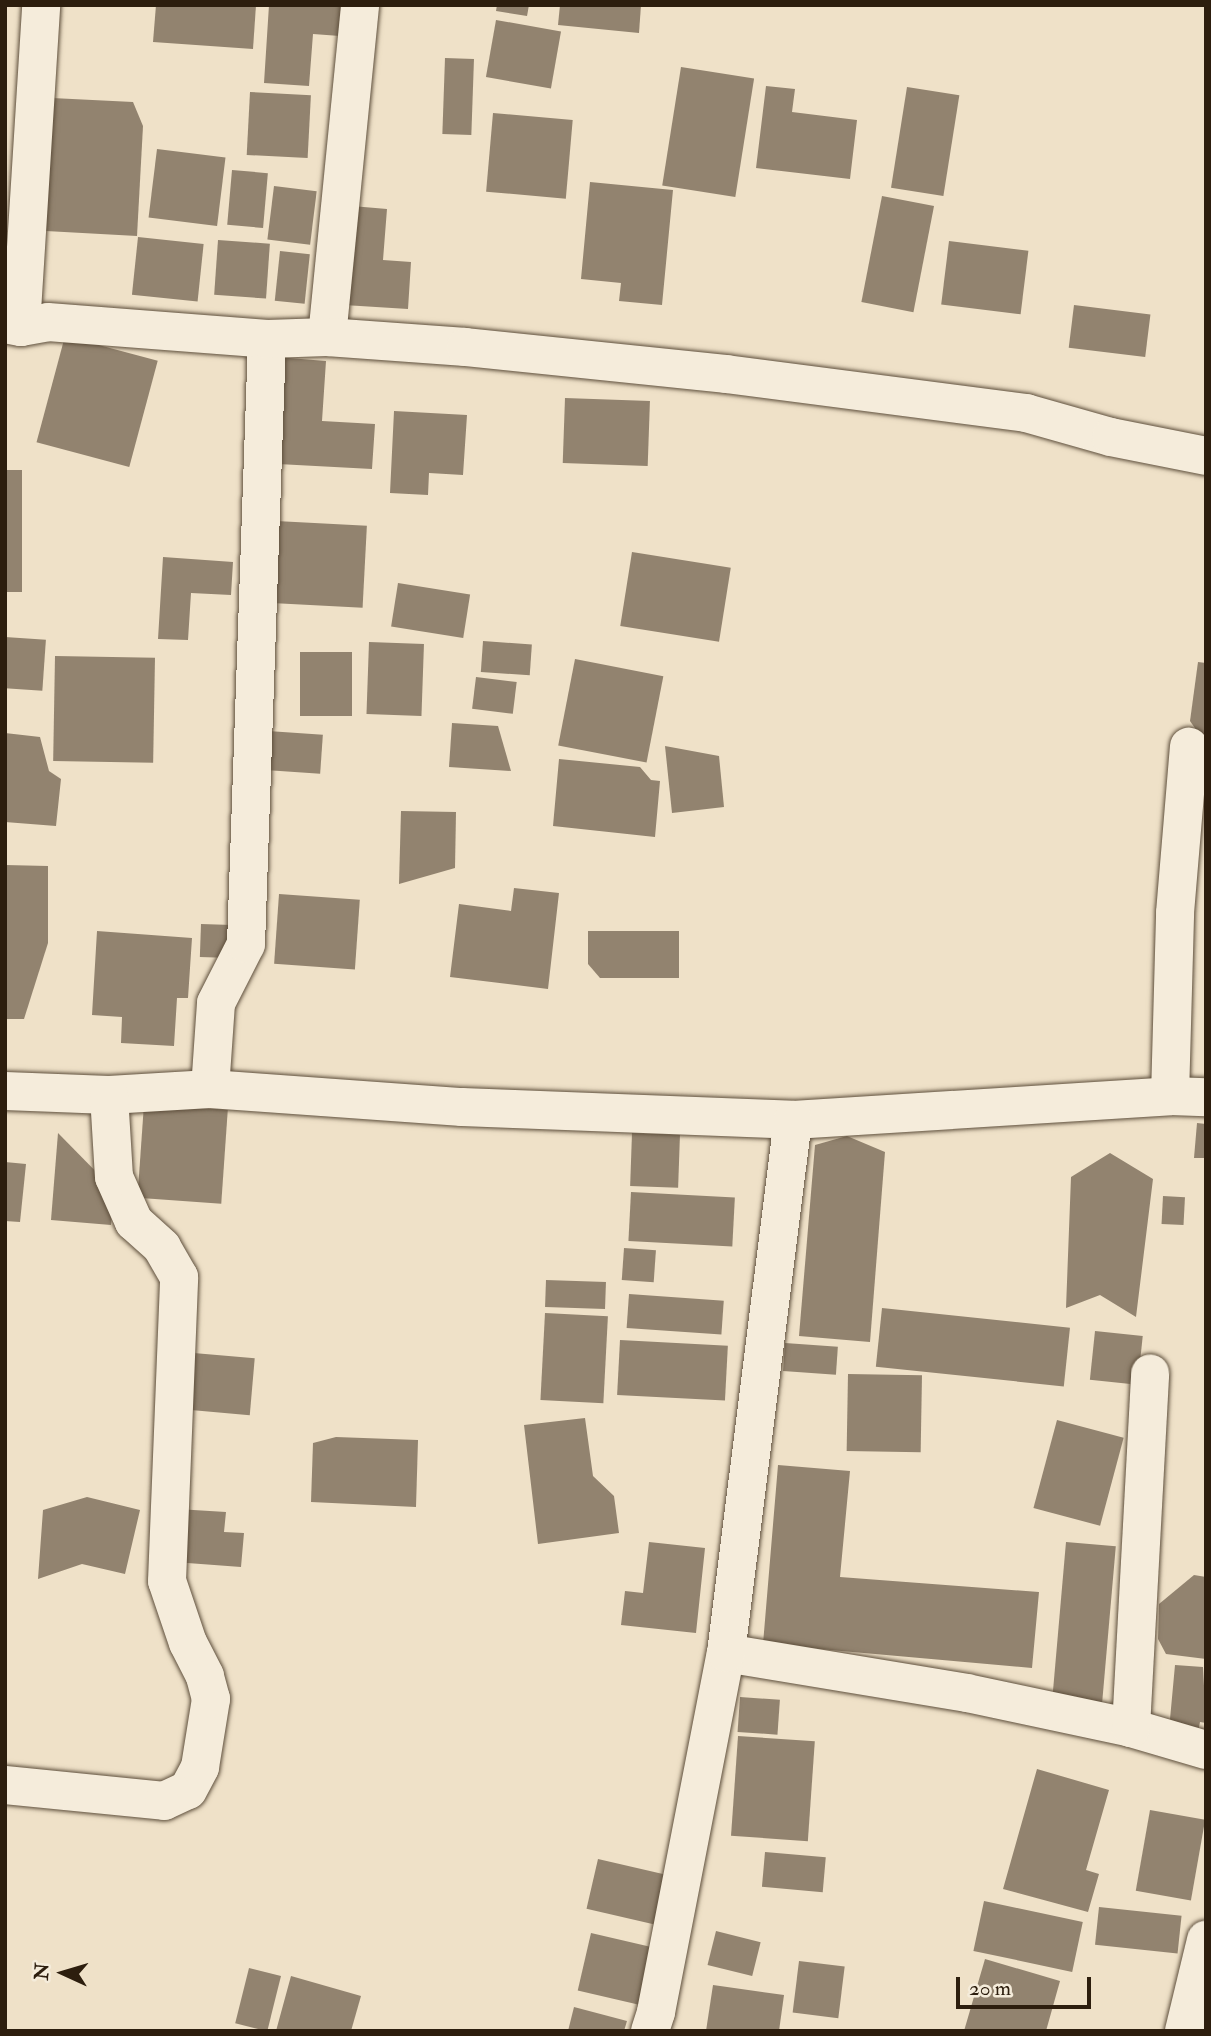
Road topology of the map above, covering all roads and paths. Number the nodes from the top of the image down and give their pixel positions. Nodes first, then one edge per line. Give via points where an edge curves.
1 (41, 5) edge
2 (360, 5) edge
3 (13, 326) edge
4 (327, 337) junction
5 (267, 339) junction
6 (1206, 456) edge
7 (1189, 747) dead end
8 (210, 1089) junction
9 (5, 1091) edge
10 (109, 1095) junction
11 (1188, 1096) edge
12 (793, 1120) junction
13 (1150, 1374) dead end
14 (726, 1653) junction
15 (1130, 1728) junction
16 (1206, 1751) edge
17 (5, 1785) edge
18 (1206, 1940) edge
19 (650, 2031) edge
20 (1184, 2031) edge

1 - 3 street
2 - 4 street
3 - 5 street via 48,322
4 - 5 street
4 - 6 street via 726,374 1026,413 1111,437
5 - 8 street via 247,933 246,944 216,1003
7 - 11 street via 1175,913
8 - 10 street
8 - 12 street via 462,1107
9 - 10 street
10 - 17 street via 114,1177 134,1222 162,1247 179,1277 167,1581 211,1699 200,1767 188,1790 164,1801
11 - 12 street
12 - 14 street
13 - 15 street
14 - 15 street via 967,1693
14 - 19 street
15 - 16 street
18 - 20 street

